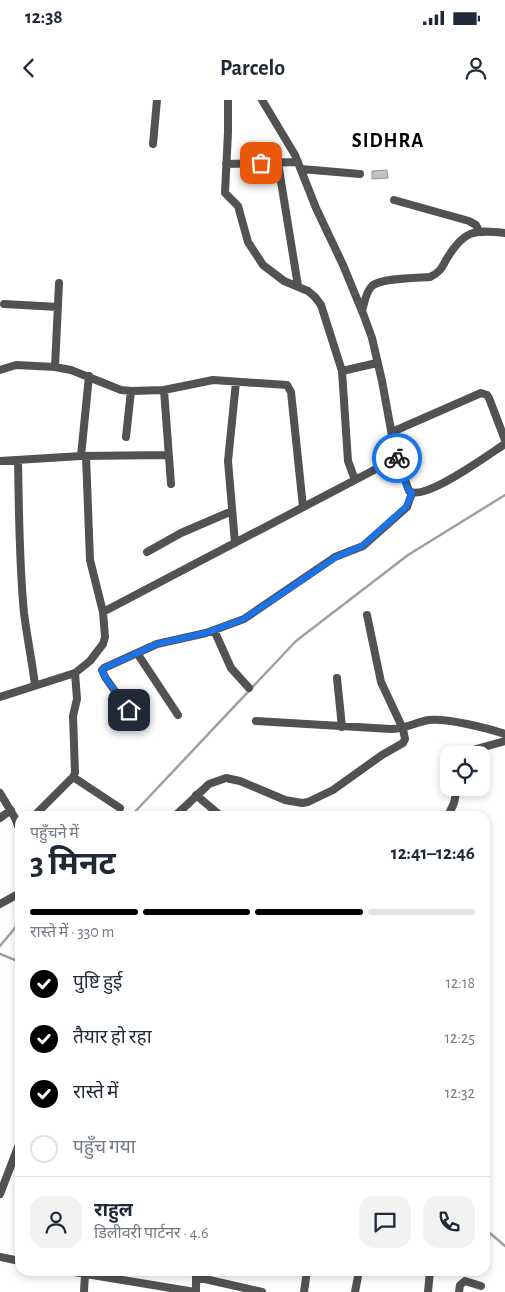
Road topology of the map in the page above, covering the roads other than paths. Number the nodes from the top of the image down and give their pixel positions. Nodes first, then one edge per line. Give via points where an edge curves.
1 (157, 100) edge
2 (228, 100) edge
3 (262, 100) edge
4 (153, 144) dead end
5 (278, 163) junction
6 (226, 164) junction
7 (299, 166) junction
8 (360, 174) dead end
9 (394, 200) dead end
10 (479, 231) junction
11 (505, 233) edge
12 (59, 283) dead end
13 (298, 286) junction
14 (4, 304) dead end
15 (58, 306) junction
16 (362, 311) junction
17 (378, 363) junction
18 (55, 366) junction
19 (0, 370) edge
20 (342, 371) junction
21 (89, 376) junction
22 (236, 382) junction
23 (164, 390) junction
24 (131, 391) junction
25 (392, 432) junction
26 (126, 437) dead end
27 (505, 440) edge
28 (505, 444) edge
29 (168, 455) junction
30 (84, 456) junction
31 (397, 458) junction
32 (18, 460) junction
33 (0, 461) edge
34 (354, 480) junction
35 (171, 484) dead end
36 (412, 493) junction
37 (303, 507) junction
38 (232, 511) junction
39 (235, 543) junction
40 (147, 552) dead end
41 (103, 612) junction
42 (366, 615) dead end
43 (214, 630) junction
44 (137, 653) junction
45 (76, 673) junction
46 (337, 678) dead end
47 (36, 685) junction
48 (249, 688) dead end
49 (0, 697) edge
50 (178, 715) dead end
51 (256, 721) dead end
52 (138, 724) dead end
53 (342, 727) junction
54 (403, 729) junction
55 (505, 734) edge
56 (505, 741) edge
57 (485, 746) edge
58 (73, 777) junction
59 (0, 793) edge
60 (196, 795) junction
61 (455, 796) edge
62 (120, 808) dead end
63 (11, 810) junction
64 (39, 811) edge
65 (180, 811) edge
66 (215, 811) edge
67 (450, 811) edge
68 (0, 818) edge
69 (15, 819) edge
70 (15, 896) edge
71 (0, 904) edge
72 (15, 1155) edge
73 (0, 1194) edge
74 (0, 1257) edge
75 (15, 1261) edge
76 (85, 1276) edge
77 (97, 1276) edge
78 (196, 1276) edge
79 (203, 1276) edge
80 (306, 1276) edge
81 (358, 1276) edge
82 (430, 1276) edge
83 (482, 1286) dead end
84 (84, 1292) edge
85 (195, 1292) edge
86 (262, 1292) edge
87 (304, 1292) edge
88 (355, 1292) edge
89 (428, 1292) edge
90 (459, 1292) edge

1 - 4 street
2 - 6 street
3 - 7 street
5 - 6 street
5 - 7 street
5 - 13 street
6 - 13 street via 225,193 238,206 252,249 268,270
7 - 8 street
7 - 16 street
9 - 10 street via 469,221
10 - 11 street
10 - 16 street via 458,241 435,275 384,281 371,286
12 - 15 street
13 - 20 street via 318,300
14 - 15 street
15 - 18 street
16 - 17 street
17 - 20 street
17 - 25 street
18 - 19 street via 16,365
18 - 21 street
20 - 34 street via 348,461
21 - 24 street
21 - 30 street
22 - 23 street via 206,381
22 - 37 street via 286,384 290,387
22 - 38 street via 228,461
23 - 24 street
23 - 29 street
24 - 26 street
25 - 27 street via 481,393 489,398
25 - 31 street
28 - 36 street via 442,484
29 - 30 street
29 - 35 street
30 - 32 street
30 - 41 street via 90,560
31 - 34 street
31 - 36 street via 407,488
32 - 33 street
32 - 47 street via 22,588
34 - 37 street
36 - 43 street via 406,507 362,546 336,557 244,619
37 - 39 street
38 - 39 street
38 - 40 street
39 - 41 street
41 - 45 street via 105,637 102,644
42 - 54 street via 381,682
43 - 44 street via 157,644
43 - 48 street via 231,668
44 - 50 street
44 - 52 street via 102,670
45 - 47 street
45 - 58 street
46 - 53 street
47 - 49 street
51 - 53 street
53 - 54 street
54 - 55 street via 435,720
54 - 60 street via 405,739 402,744 333,790 308,802 285,800 231,779 208,784
56 - 57 street
58 - 62 street
58 - 64 street
59 - 63 street
60 - 65 street
60 - 66 street
61 - 67 street
63 - 68 street
63 - 69 street
70 - 71 street
72 - 73 street
74 - 75 street
76 - 84 street
77 - 85 street
78 - 85 street
79 - 86 street
80 - 87 street
81 - 88 street
82 - 89 street
83 - 90 street via 465,1281 460,1284

